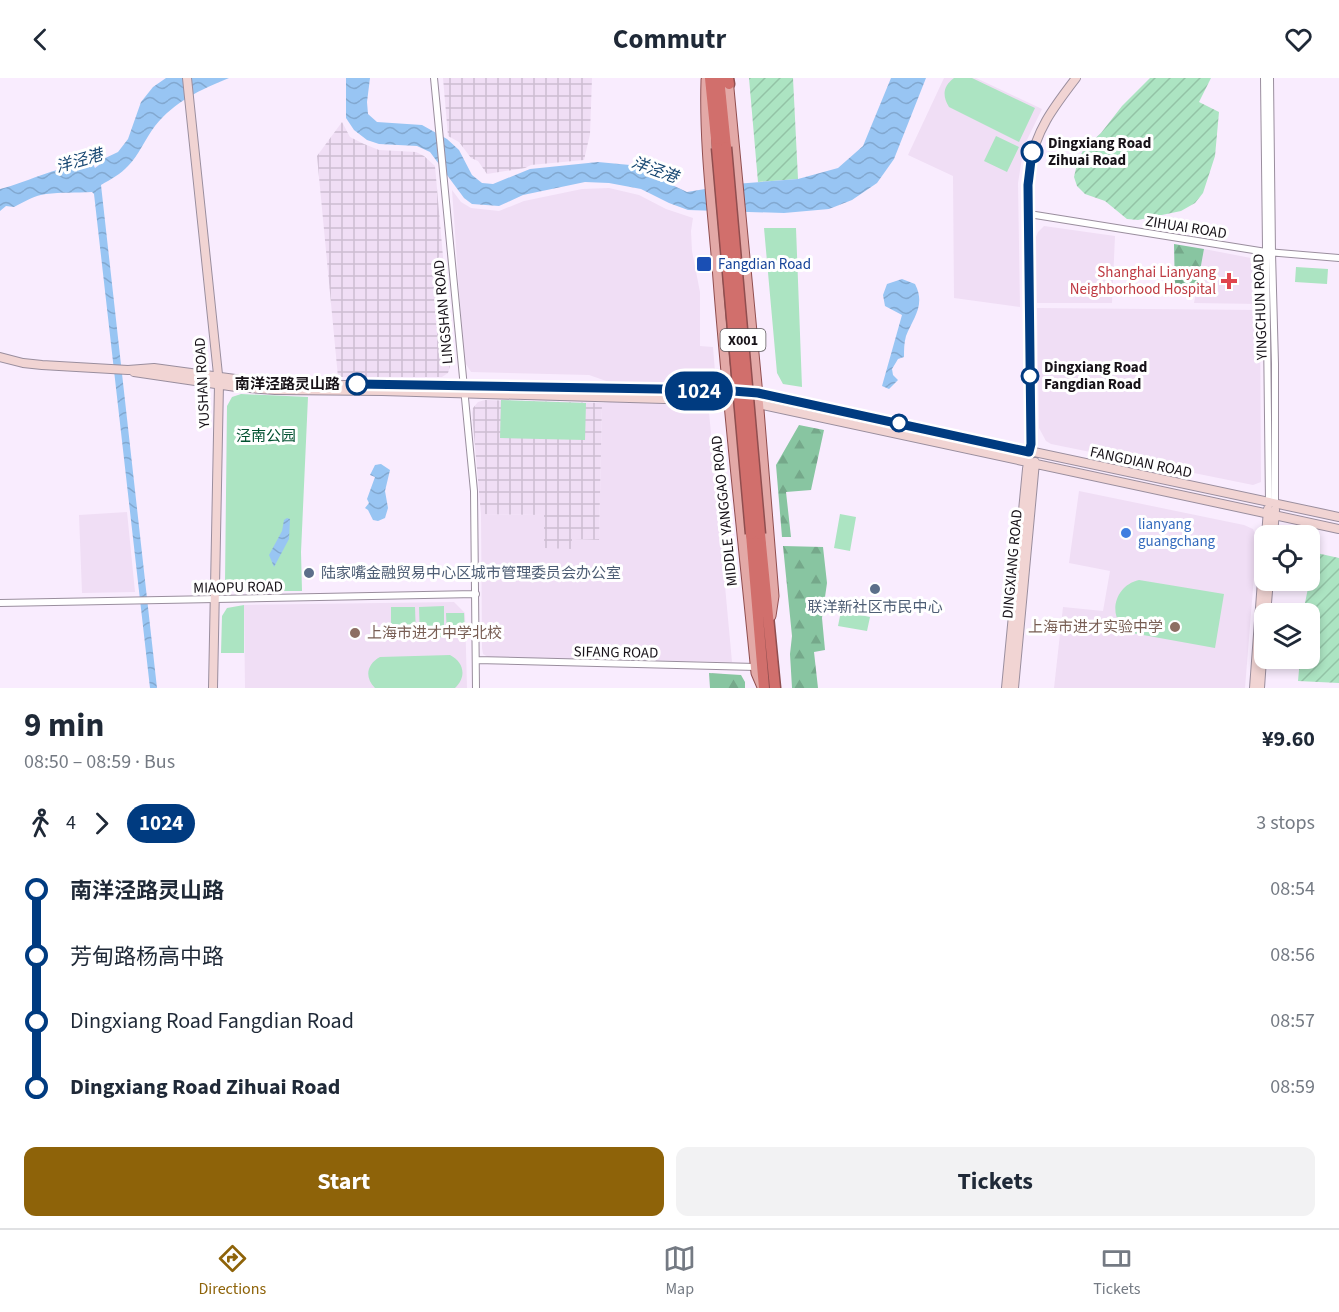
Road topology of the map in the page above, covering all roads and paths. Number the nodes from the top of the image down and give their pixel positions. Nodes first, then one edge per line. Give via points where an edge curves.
1 (187, 78) edge
2 (708, 78) edge
3 (1076, 78) edge
4 (1264, 78) edge
5 (1270, 78) edge
6 (726, 79) edge
7 (434, 81) edge
8 (722, 147) junction
9 (1029, 214) junction
10 (1269, 253) junction
11 (1339, 258) edge
12 (0, 357) edge
13 (219, 380) junction
14 (463, 389) junction
15 (758, 393) junction
16 (727, 395) junction
17 (759, 407) junction
18 (1032, 450) junction
19 (1031, 464) junction
20 (1272, 503) junction
21 (1271, 514) junction
22 (1339, 517) edge
23 (1268, 525) edge
24 (1272, 525) edge
25 (1339, 529) edge
26 (755, 534) junction
27 (1261, 591) edge
28 (476, 594) junction
29 (215, 599) junction
30 (0, 603) edge
31 (770, 632) junction
32 (476, 660) junction
33 (756, 667) junction
34 (1261, 669) edge
35 (213, 688) edge
36 (476, 688) edge
37 (764, 688) edge
38 (775, 688) edge
39 (1006, 688) edge
40 (1014, 688) edge
41 (1254, 688) edge
42 (1260, 688) edge

1 - 13 main road, YUSHAN ROAD
2 - 8 highway, MIDDLE YANGGAO ROAD / X001
2 - 16 main road, MIDDLE YANGGAO ROAD / X001 via 705,108
3 - 9 main road, DINGXIANG ROAD via 1051,110 1037,138 1029,168
4 - 10 street, YINGCHUN ROAD
5 - 10 street, YINGCHUN ROAD
6 - 8 highway, MIDDLE YANGGAO ROAD / X001
6 - 15 main road, MIDDLE YANGGAO ROAD / X001
7 - 14 street, LINGSHAN ROAD
8 - 26 highway, MIDDLE YANGGAO ROAD / X001, bridge
9 - 10 street, ZIHUAI ROAD
9 - 18 main road, DINGXIANG ROAD
10 - 11 street, ZIHUAI ROAD
10 - 20 street, YINGCHUN ROAD via 1276,375
12 - 13 main road via 32,364
13 - 14 main road via 275,390
13 - 29 main road, YUSHAN ROAD
14 - 16 main road
14 - 28 street, LINGSHAN ROAD via 474,490
15 - 16 main road, FANGDIAN ROAD
15 - 17 main road, MIDDLE YANGGAO ROAD
15 - 18 main road, FANGDIAN ROAD
16 - 17 main road, FANGDIAN ROAD
16 - 33 main road, MIDDLE YANGGAO ROAD / X001
17 - 19 main road, FANGDIAN ROAD
17 - 31 main road, MIDDLE YANGGAO ROAD via 774,596
18 - 19 main road, DINGXIANG ROAD
18 - 20 main road, FANGDIAN ROAD
19 - 21 main road, FANGDIAN ROAD
19 - 39 main road, DINGXIANG ROAD
19 - 40 main road, DINGXIANG ROAD
20 - 21 main road, YINGCHUN ROAD
20 - 22 main road, FANGDIAN ROAD
21 - 23 main road, YINGCHUN ROAD
21 - 24 main road, YINGCHUN ROAD
21 - 25 main road, FANGDIAN ROAD
26 - 31 highway, MIDDLE YANGGAO ROAD
26 - 37 highway, MIDDLE YANGGAO ROAD / X001
27 - 41 main road
28 - 29 street, MIAOPU ROAD
28 - 32 street, LINGSHAN ROAD
29 - 30 street, MIAOPU ROAD
29 - 35 main road, YUSHAN ROAD
31 - 38 highway, MIDDLE YANGGAO ROAD
32 - 33 street, SIFANG ROAD
32 - 36 street, LINGSHAN ROAD
33 - 37 main road, MIDDLE YANGGAO ROAD / X001
34 - 42 main road

